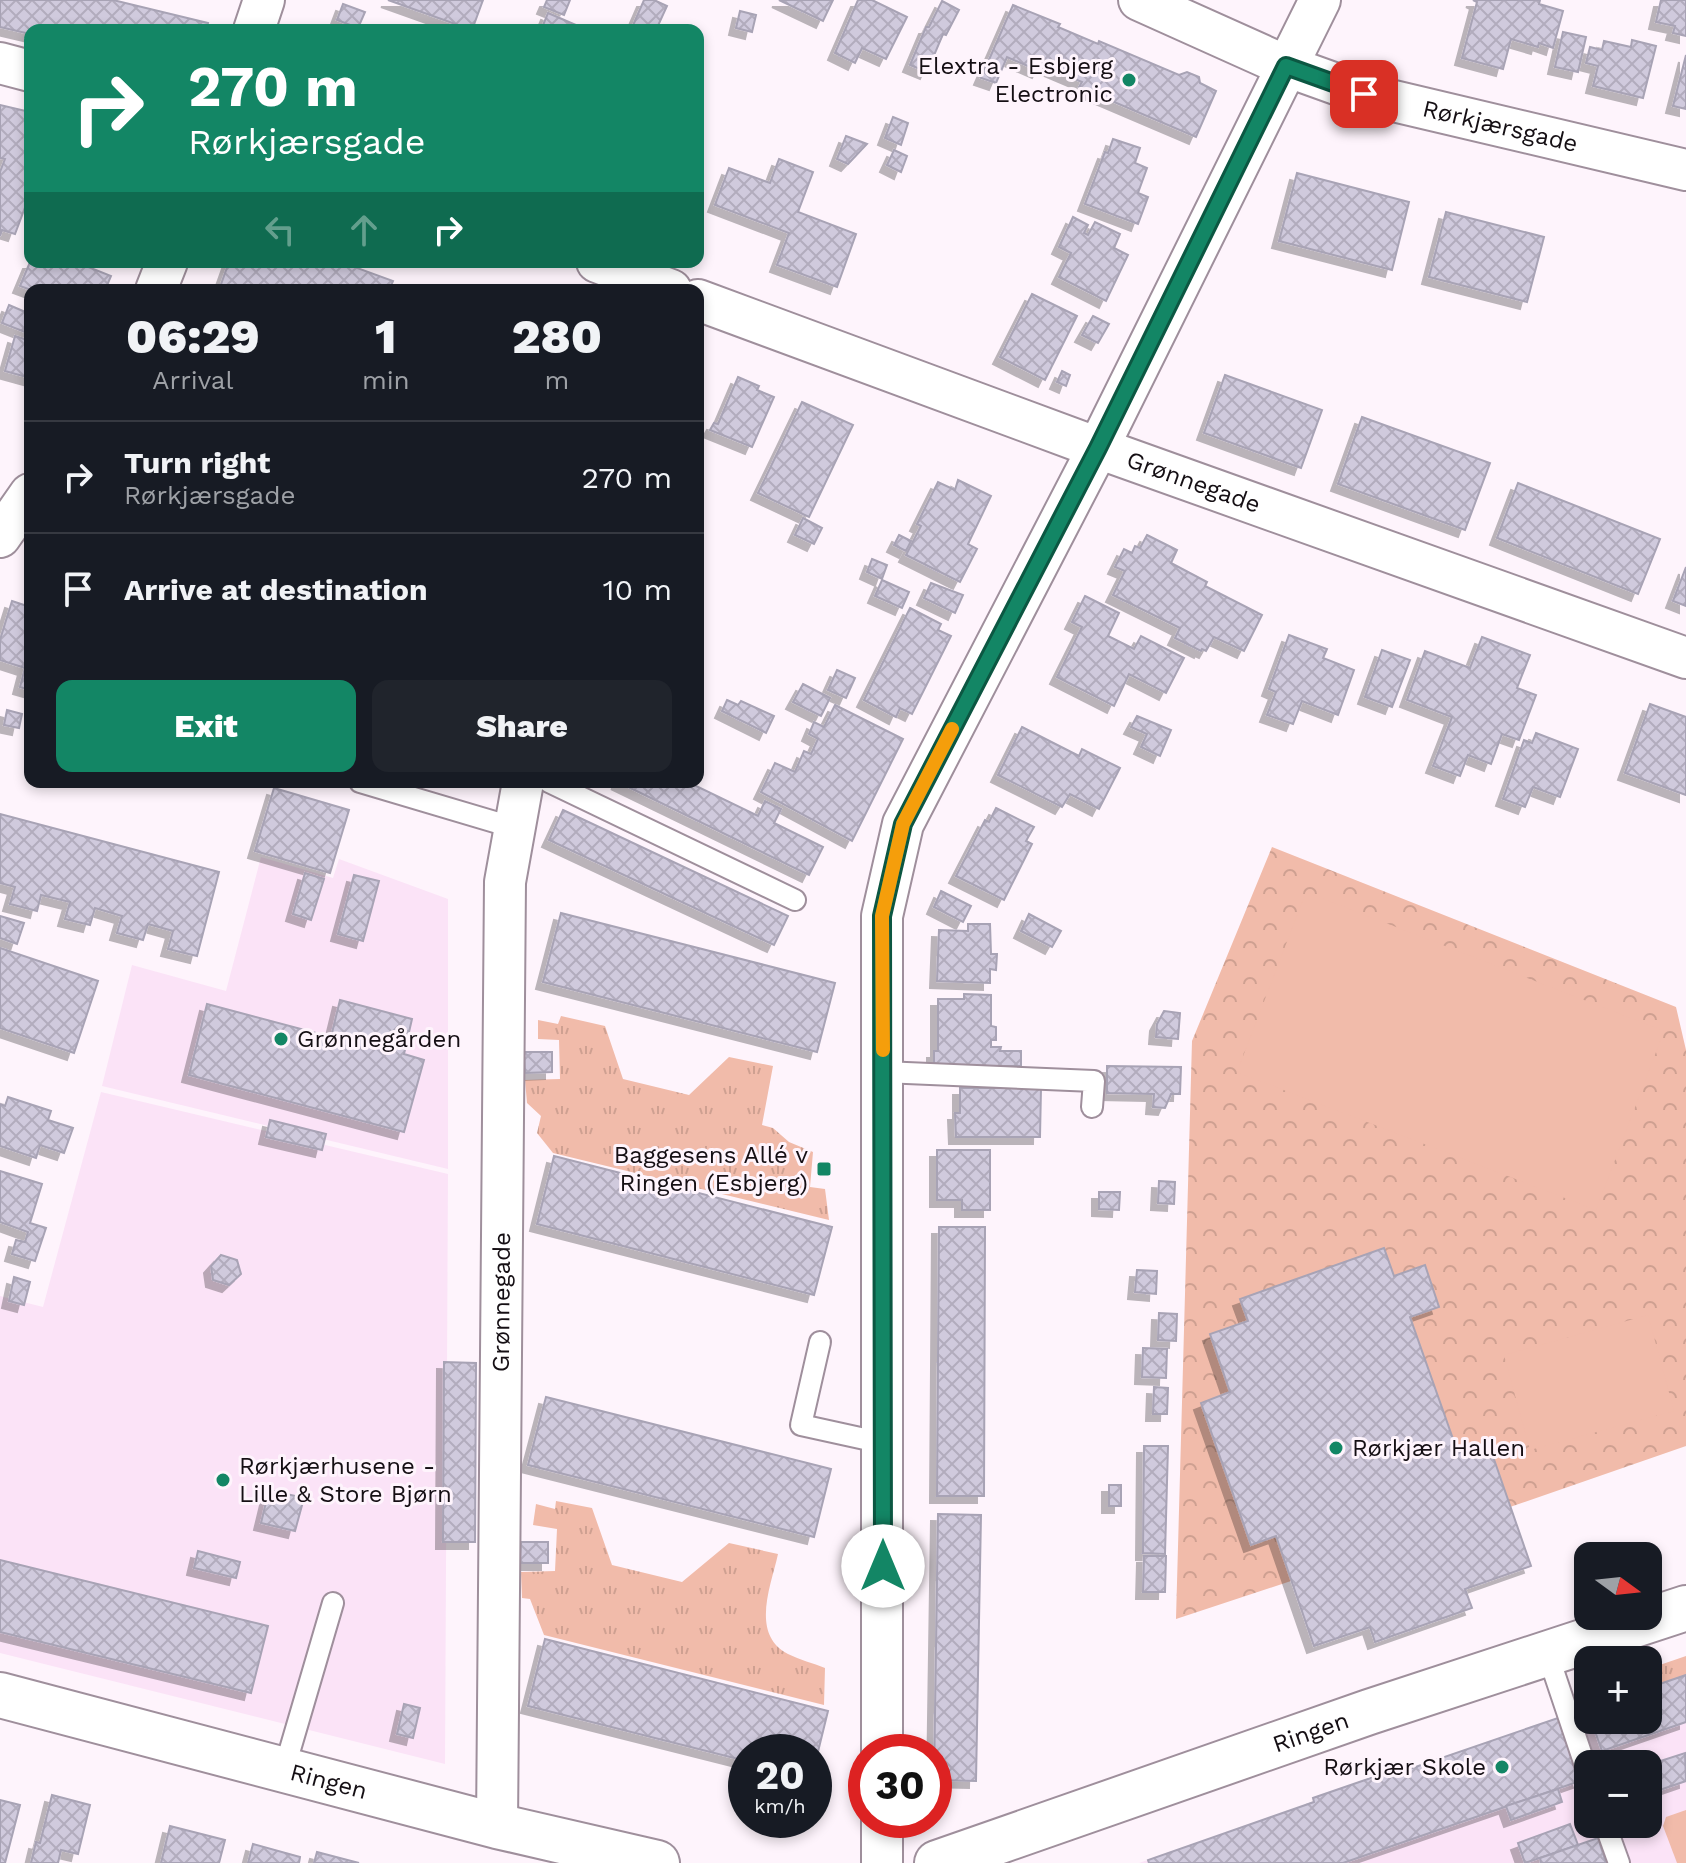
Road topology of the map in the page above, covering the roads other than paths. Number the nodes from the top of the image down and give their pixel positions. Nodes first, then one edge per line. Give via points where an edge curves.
1 (264, 0) edge
2 (1139, 0) edge
3 (1320, 0) edge
4 (256, 24) edge
5 (0, 63) edge
6 (1286, 66) junction
7 (24, 69) edge
8 (1686, 170) edge
9 (611, 268) edge
10 (650, 284) edge
11 (704, 306) edge
12 (1098, 448) junction
13 (24, 503) edge
14 (0, 537) edge
15 (1686, 658) edge
16 (380, 788) edge
17 (522, 788) edge
18 (562, 788) edge
19 (515, 828) junction
20 (795, 900) dead end
21 (883, 1072) junction
22 (1092, 1107) dead end
23 (820, 1342) dead end
24 (883, 1443) junction
25 (333, 1603) dead end
26 (1686, 1608) edge
27 (1548, 1655) junction
28 (0, 1695) edge
29 (882, 1734) edge
30 (1580, 1750) edge
31 (284, 1770) junction
32 (497, 1826) junction
33 (882, 1838) edge
34 (1610, 1838) edge
35 (657, 1863) edge
36 (882, 1863) edge
37 (937, 1863) edge
38 (1619, 1863) edge

1 - 4 street
2 - 6 street, Rørkjærsgade
3 - 6 street
5 - 7 street
6 - 8 street, Rørkjærsgade via 1364,94
6 - 12 street
9 - 10 street, Grønnegade
11 - 12 street, Grønnegade
12 - 15 street, Grønnegade
12 - 21 street via 903,824 882,916
13 - 14 street
16 - 19 lane
17 - 19 street, Grønnegade
18 - 20 lane
19 - 32 street, Grønnegade via 505,882
21 - 22 lane via 1094,1081
21 - 24 street
23 - 24 lane via 801,1425
24 - 29 street
25 - 31 lane
26 - 27 street, Ringen
27 - 30 lane
27 - 37 street, Ringen
28 - 31 street, Ringen
31 - 32 street, Ringen
32 - 35 street, Ringen
33 - 36 street
34 - 38 lane

